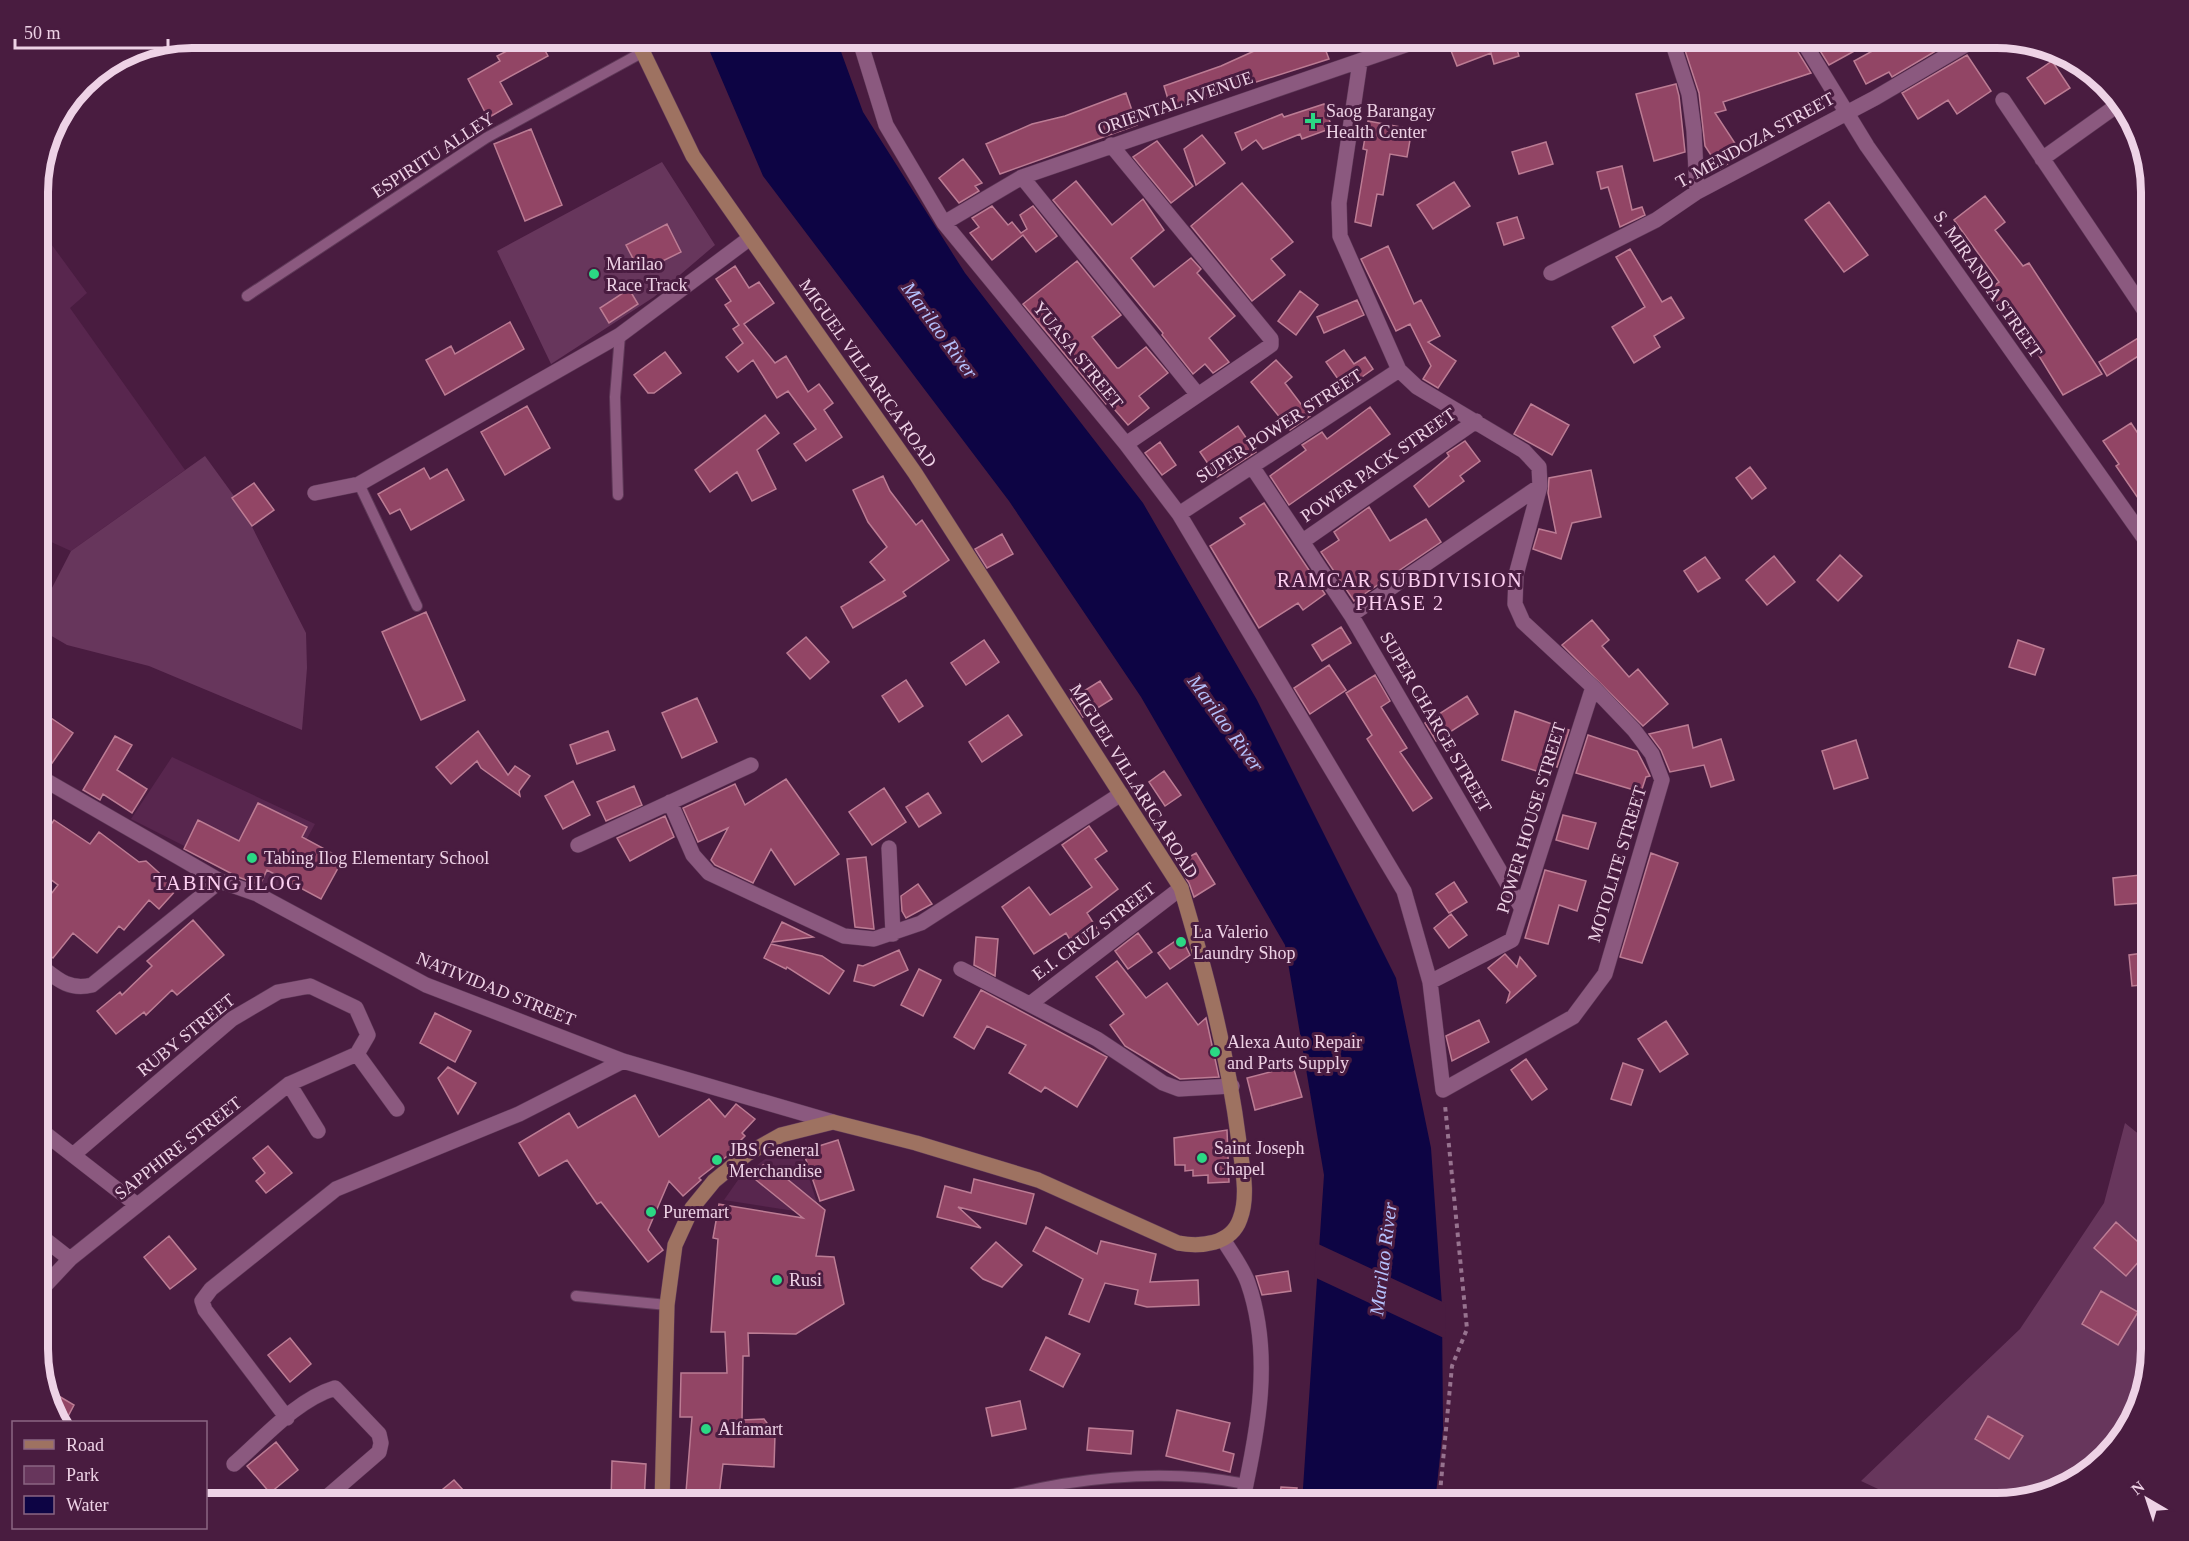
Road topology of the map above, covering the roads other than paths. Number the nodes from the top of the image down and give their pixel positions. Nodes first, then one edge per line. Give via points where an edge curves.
1 (641, 48) edge
2 (862, 48) edge
3 (1398, 48) edge
4 (1674, 48) edge
5 (1807, 48) edge
6 (1959, 48) edge
7 (643, 52) junction
8 (1360, 62) junction
9 (2003, 100) dead end
10 (2114, 108) edge
11 (1846, 112) junction
12 (1111, 145) junction
13 (2042, 159) junction
14 (1022, 177) junction
15 (1697, 192) junction
16 (944, 223) junction
17 (750, 238) junction
18 (1551, 273) dead end
19 (247, 296) dead end
20 (2141, 305) edge
21 (620, 335) junction
22 (1399, 370) junction
23 (1198, 395) junction
24 (1476, 421) junction
25 (1126, 444) junction
26 (1253, 468) junction
27 (359, 484) junction
28 (1540, 486) junction
29 (315, 493) dead end
30 (618, 495) dead end
31 (1179, 514) junction
32 (2141, 534) edge
33 (1303, 541) junction
34 (417, 606) dead end
35 (1351, 615) junction
36 (1593, 687) junction
37 (751, 765) dead end
38 (48, 782) edge
39 (1121, 794) junction
40 (670, 802) junction
41 (578, 846) dead end
42 (890, 848) dead end
43 (220, 881) junction
44 (1181, 888) junction
45 (1522, 909) junction
46 (893, 934) junction
47 (961, 969) dead end
48 (48, 972) edge
49 (1430, 982) junction
50 (1030, 1004) junction
51 (357, 1054) junction
52 (623, 1061) junction
53 (289, 1084) junction
54 (1232, 1086) junction
55 (1443, 1090) joint
56 (397, 1109) dead end
57 (833, 1122) junction
58 (318, 1131) dead end
59 (48, 1136) edge
60 (73, 1155) junction
61 (137, 1205) junction
62 (1223, 1239) junction
63 (48, 1242) edge
64 (70, 1259) junction
65 (48, 1282) edge
66 (576, 1296) dead end
67 (667, 1305) junction
68 (287, 1418) junction
69 (234, 1464) dead end
70 (1246, 1484) junction
71 (332, 1493) edge
72 (662, 1493) edge
73 (1030, 1493) edge
74 (1244, 1493) edge

1 - 7 main road, MIGUEL VILLARICA ROAD
2 - 16 street, YUASA STREET via 886,125
3 - 8 street, ORIENTAL AVENUE
4 - 15 street via 1689,94
5 - 11 street, S. MIRANDA STREET
6 - 11 street, T. MENDOZA STREET
7 - 17 main road, MIGUEL VILLARICA ROAD via 693,156
7 - 19 lane, ESPIRITU ALLEY via 486,138
8 - 12 street, ORIENTAL AVENUE
8 - 22 street via 1339,204 1340,236
9 - 13 street
10 - 13 street
11 - 15 street, T. MENDOZA STREET
11 - 32 street, S. MIRANDA STREET
12 - 14 street, ORIENTAL AVENUE
12 - 23 street via 1271,339 1270,345
13 - 20 street
14 - 16 street, ORIENTAL AVENUE
14 - 23 street
15 - 18 street, T. MENDOZA STREET via 1656,220
16 - 25 street, YUASA STREET
17 - 21 street
17 - 39 main road, MIGUEL VILLARICA ROAD via 915,473
21 - 27 street
21 - 30 lane via 615,397
22 - 24 street via 1417,387
22 - 26 street, SUPER POWER STREET
23 - 25 street
24 - 28 street via 1524,451 1539,467
24 - 33 street, POWER PACK STREET
25 - 31 street, YUASA STREET
26 - 31 street, SUPER POWER STREET
26 - 33 street, SUPER CHARGE STREET
27 - 29 street
27 - 34 lane
28 - 35 street
28 - 36 street, MOTOLITE STREET via 1515,575 1515,604 1523,622
31 - 49 street, YUASA STREET via 1404,891
33 - 35 street, SUPER CHARGE STREET
35 - 45 street, SUPER CHARGE STREET
36 - 45 street, POWER HOUSE STREET
36 - 55 street, MOTOLITE STREET via 1652,754 1662,780 1605,974 1573,1017
37 - 40 street
38 - 43 street, NATIVIDAD STREET
39 - 44 main road, MIGUEL VILLARICA ROAD
39 - 46 street via 921,923
40 - 41 street
40 - 46 street via 693,855 710,873 844,936 874,939
42 - 46 street
43 - 48 street via 92,985 79,988 64,984
43 - 52 street, NATIVIDAD STREET via 257,894 426,985
44 - 50 street, E.I. CRUZ STREET
44 - 54 main road, MIGUEL VILLARICA ROAD via 1204,964
45 - 49 street, POWER HOUSE STREET via 1512,940
47 - 50 street
49 - 55 street, YUASA STREET
50 - 54 street via 1097,1039 1163,1083 1179,1089
51 - 53 street, SAPPHIRE STREET
51 - 56 street
51 - 60 street, RUBY STREET via 368,1035 356,1008 310,986 278,992 232,1019
52 - 57 street, NATIVIDAD STREET
52 - 68 street via 519,1114 336,1189 211,1289 202,1301 205,1310
53 - 58 street
53 - 61 street, SAPPHIRE STREET
54 - 62 main road, MIGUEL VILLARICA ROAD via 1244,1179 1241,1217
57 - 62 main road via 1038,1180 1178,1243 1198,1247
57 - 67 main road via 781,1135 747,1154 714,1181 682,1226 675,1245
59 - 60 street
60 - 61 street
61 - 64 street, SAPPHIRE STREET
62 - 70 street via 1247,1281 1261,1332 1261,1404
63 - 64 street
64 - 65 street, SAPPHIRE STREET
66 - 67 lane
67 - 72 main road
68 - 69 street
68 - 71 street via 335,1388 379,1434 379,1452
70 - 73 lane via 1194,1476 1094,1480
70 - 74 street

